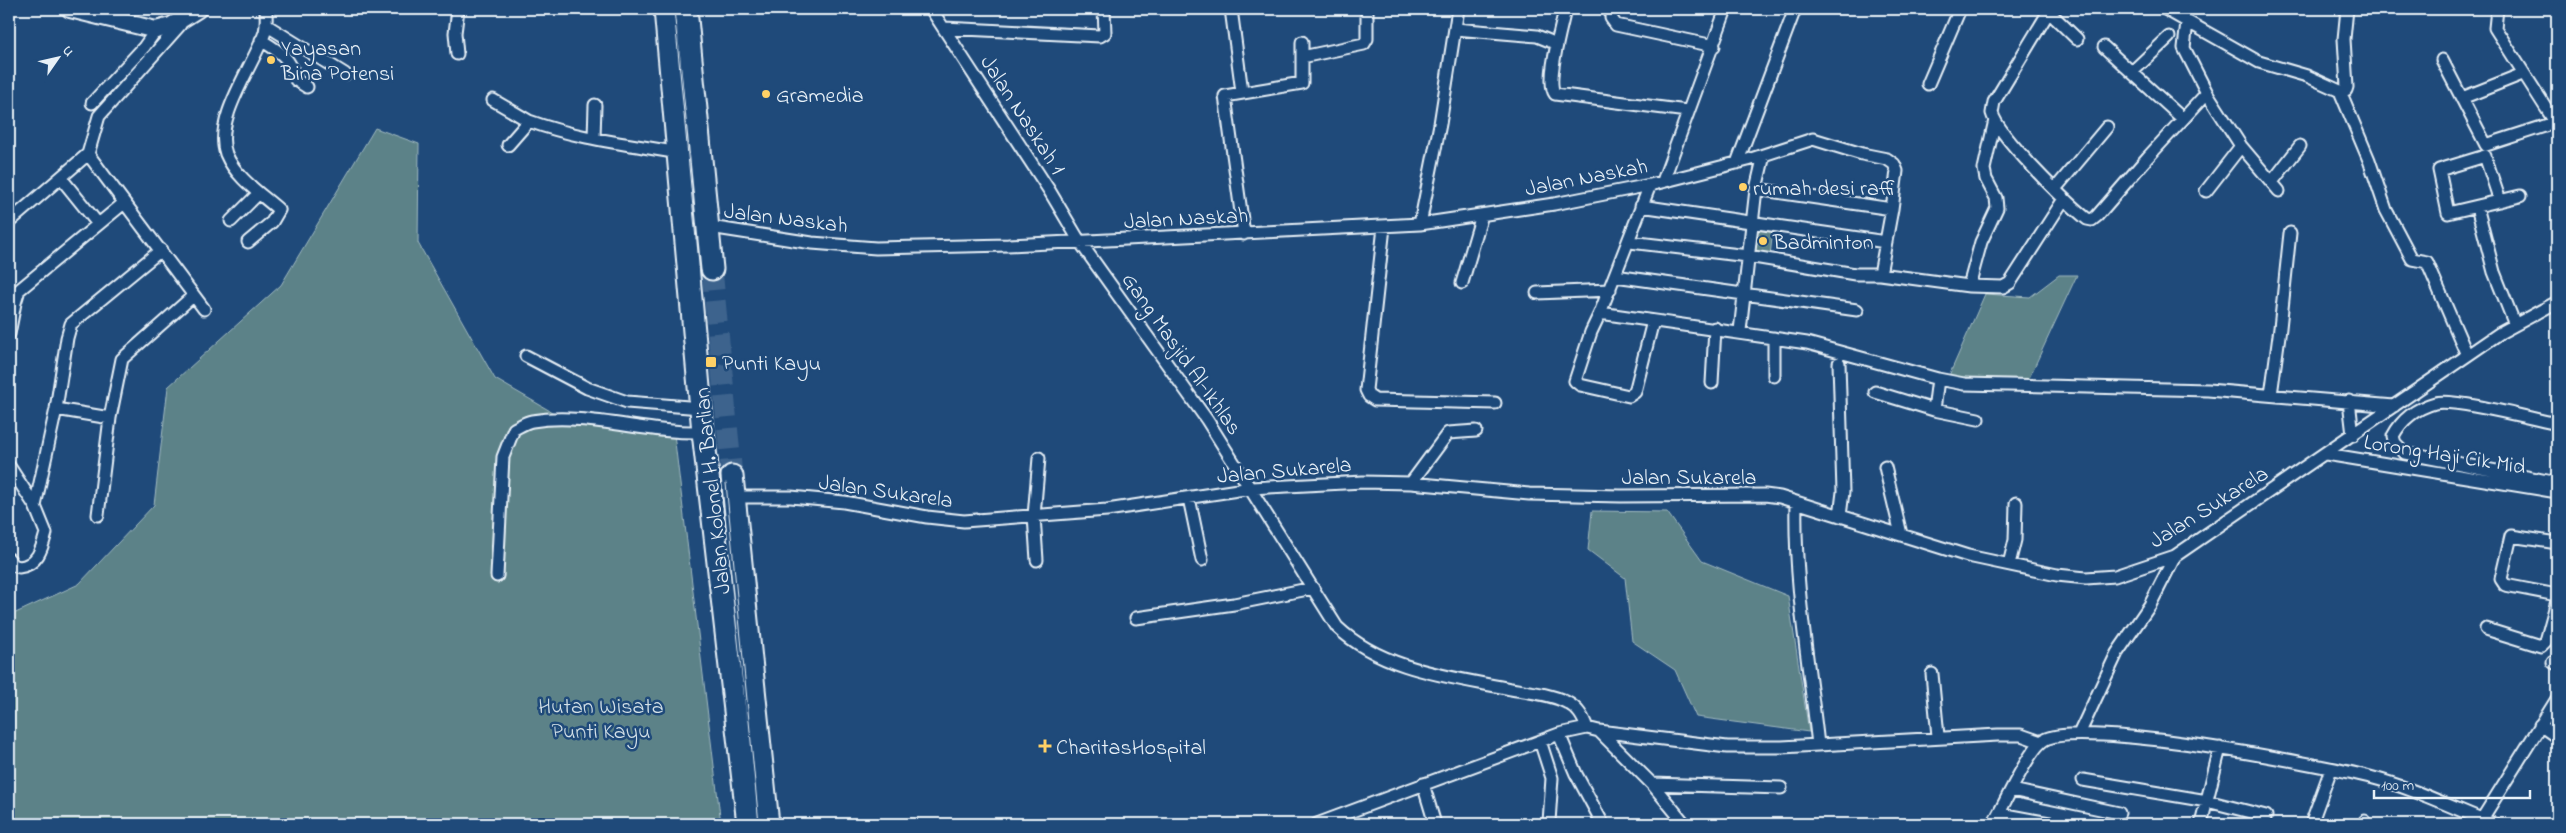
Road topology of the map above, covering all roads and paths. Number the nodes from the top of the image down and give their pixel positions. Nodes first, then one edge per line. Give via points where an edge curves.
1 (70, 9) edge
2 (266, 9) edge
3 (458, 9) edge
4 (665, 9) edge
5 (686, 9) edge
6 (931, 9) edge
7 (1104, 9) edge
8 (1231, 9) edge
9 (1367, 9) edge
10 (1458, 9) edge
11 (1564, 9) edge
12 (1613, 9) edge
13 (1726, 9) edge
14 (1795, 9) edge
15 (1960, 9) edge
16 (2165, 9) edge
17 (2347, 9) edge
18 (2497, 9) edge
19 (2047, 11) edge
20 (192, 14) edge
21 (2187, 22) junction
22 (266, 25) junction
23 (944, 28) junction
24 (1455, 29) junction
25 (156, 30) junction
26 (2169, 37) dead end
27 (2077, 39) dead end
28 (2498, 39) dead end
29 (262, 40) junction
30 (1302, 42) dead end
31 (1558, 44) junction
32 (1714, 46) junction
33 (2104, 47) dead end
34 (456, 54) dead end
35 (1302, 57) junction
36 (2442, 60) dead end
37 (2132, 72) junction
38 (345, 74) dead end
39 (2520, 75) junction
40 (1928, 84) dead end
41 (307, 87) dead end
42 (2340, 91) junction
43 (1242, 92) junction
44 (2207, 93) junction
45 (2462, 98) junction
46 (493, 100) dead end
47 (92, 103) dead end
48 (595, 105) dead end
49 (1687, 111) junction
50 (2183, 119) junction
51 (1995, 120) junction
52 (529, 121) junction
53 (2555, 124) edge
54 (2107, 127) dead end
55 (594, 138) junction
56 (508, 145) dead end
57 (2241, 146) junction
58 (2300, 146) dead end
59 (680, 153) junction
60 (88, 154) junction
61 (1764, 156) junction
62 (1737, 162) junction
63 (62, 178) junction
64 (1663, 181) junction
65 (2272, 182) junction
66 (1650, 186) junction
67 (1756, 189) junction
68 (2055, 189) junction
69 (2206, 191) dead end
70 (2279, 191) dead end
71 (258, 194) junction
72 (2520, 196) dead end
73 (2064, 199) junction
74 (2500, 201) junction
75 (124, 203) junction
76 (1641, 206) junction
77 (2477, 207) junction
78 (1892, 208) junction
79 (1482, 215) junction
80 (231, 221) dead end
81 (9, 222) edge
82 (1752, 222) junction
83 (98, 224) junction
84 (1420, 224) junction
85 (710, 227) junction
86 (1384, 227) junction
87 (2290, 233) dead end
88 (1244, 234) junction
89 (248, 242) dead end
90 (1080, 242) junction
91 (1630, 242) junction
92 (1886, 242) junction
93 (161, 250) junction
94 (1748, 256) junction
95 (712, 269) tunnel mouth
96 (1880, 274) junction
97 (1615, 276) junction
98 (1462, 283) dead end
99 (1969, 286) junction
100 (1610, 290) junction
101 (1537, 293) dead end
102 (1744, 293) junction
103 (193, 296) junction
104 (2557, 302) edge
105 (204, 309) dead end
106 (1857, 310) dead end
107 (1600, 313) junction
108 (1653, 321) junction
109 (2515, 325) junction
110 (1715, 328) junction
111 (1740, 331) junction
112 (9, 334) edge
113 (1774, 338) junction
114 (2467, 356) junction
115 (531, 359) dead end
116 (1839, 363) dead end
117 (1774, 376) dead end
118 (1938, 380) junction
119 (1712, 383) dead end
120 (1875, 392) dead end
121 (2411, 394) junction
122 (2271, 395) junction
123 (2348, 401) junction
124 (1494, 403) dead end
125 (2394, 406) junction
126 (701, 408) junction
127 (2420, 408) junction
128 (56, 409) junction
129 (1934, 410) junction
130 (110, 418) junction
131 (1978, 419) dead end
132 (2557, 424) edge
133 (1476, 431) dead end
134 (703, 432) junction
135 (2352, 435) junction
136 (2326, 454) junction
137 (1039, 458) dead end
138 (9, 466) edge
139 (1885, 467) dead end
140 (1410, 483) junction
141 (2557, 483) edge
142 (733, 486) joint
143 (1250, 488) junction
144 (2557, 492) edge
145 (1190, 498) junction
146 (1796, 502) junction
147 (2016, 503) dead end
148 (35, 506) junction
149 (98, 515) dead end
150 (1034, 516) junction
151 (1840, 516) junction
152 (1901, 534) junction
153 (2557, 543) edge
154 (2175, 556) junction
155 (9, 558) edge
156 (1038, 560) dead end
157 (1202, 560) dead end
158 (2009, 564) junction
159 (498, 576) dead end
160 (1313, 588) junction
161 (2557, 595) edge
162 (2557, 602) edge
163 (1136, 618) dead end
164 (2486, 629) dead end
165 (1932, 674) dead end
166 (2557, 699) edge
167 (2540, 725) junction
168 (1587, 728) junction
169 (1599, 730) junction
170 (1559, 734) junction
171 (2080, 734) junction
172 (1938, 736) junction
173 (2557, 737) edge
174 (1540, 741) junction
175 (2041, 742) junction
176 (1818, 745) junction
177 (2220, 748) junction
178 (2331, 769) junction
179 (2083, 780) dead end
180 (1423, 784) junction
181 (1652, 784) junction
182 (1781, 788) dead end
183 (2012, 790) junction
184 (2207, 801) junction
185 (2119, 813) dead end
186 (2000, 814) junction
187 (2266, 816) dead end
188 (2482, 819) junction
189 (1549, 822) dead end
190 (748, 824) edge
191 (768, 824) edge
192 (1317, 824) edge
193 (1435, 824) edge
194 (1603, 824) edge
195 (1685, 824) edge
196 (1993, 824) edge
197 (2055, 824) edge
198 (2201, 824) edge
199 (2311, 824) edge
200 (2494, 824) edge

1 - 25 street
2 - 22 street
3 - 34 street
4 - 59 highway, Jalan Kolonel H. Barlian
5 - 85 highway
6 - 23 street, Jalan Naskah 1
7 - 23 street via 1105,33 1100,36
8 - 43 street
9 - 35 street via 1367,39 1364,44
10 - 24 street
11 - 31 street
12 - 32 street via 1611,18 1620,26
13 - 32 street
14 - 62 street
15 - 40 street
16 - 21 street
17 - 42 street via 2344,39 2347,87
18 - 53 street via 2495,28
19 - 27 street
19 - 51 street via 1994,102 1992,113
20 - 25 street
20 - 60 street via 99,116
21 - 42 street via 2259,62 2306,76
21 - 44 street via 2184,48
22 - 29 street
22 - 38 street
23 - 90 street, Jalan Naskah 1
24 - 31 street via 1537,36
24 - 84 street
25 - 47 street
26 - 37 street
28 - 39 street
29 - 41 street via 283,54 294,68 296,80
29 - 71 street via 229,110 224,132 227,155
30 - 35 street
31 - 49 street via 1552,83 1554,94
32 - 49 street
33 - 37 street
35 - 43 street via 1303,79 1300,84
36 - 45 street
37 - 50 street
39 - 45 street
39 - 53 street
42 - 114 street via 2386,210 2412,259 2427,262
43 - 88 street via 1224,97
44 - 50 street
44 - 57 street
45 - 53 street via 2486,145
46 - 52 street
48 - 55 street
49 - 64 street
50 - 73 street via 2095,218 2087,219
51 - 68 street
51 - 99 street via 1984,169 1997,208 1981,242
52 - 55 street via 559,132
52 - 56 street
54 - 68 street
55 - 59 street
57 - 65 street
57 - 69 street
58 - 65 street
59 - 126 highway, Jalan Kolonel H. Barlian
60 - 63 street
60 - 75 street
61 - 62 street, Jalan Naskah
61 - 67 street
61 - 78 street, Jalan Naskah via 1813,139 1890,160 1897,171
62 - 64 street, Jalan Naskah
63 - 81 street
63 - 83 street
64 - 66 street, Jalan Naskah
65 - 70 street
66 - 76 street
66 - 79 street, Jalan Naskah
67 - 78 street
67 - 82 street
68 - 73 street
71 - 80 street
71 - 89 street via 279,211 272,222
72 - 74 street
73 - 99 street via 2008,285
74 - 77 street
74 - 77 street via 2485,156 2439,170 2448,212
75 - 83 street
75 - 93 street
76 - 82 street
76 - 91 street
77 - 109 street via 2494,272
78 - 92 street, Jalan Naskah
79 - 84 street, Jalan Naskah
79 - 98 street
82 - 92 street
82 - 94 street
83 - 112 street via 19,290
84 - 86 street, Jalan Naskah
85 - 90 street, Jalan Naskah via 812,243 876,248
85 - 95 highway
86 - 88 street, Jalan Naskah
86 - 124 street via 1366,390 1369,396 1375,400
87 - 122 street
88 - 90 street, Jalan Naskah
90 - 143 street, Gang Masjid Al-Ikhlas via 1178,377
91 - 94 street
91 - 97 street
92 - 96 street, Jalan Naskah
93 - 103 street
93 - 128 street via 71,324
94 - 96 street via 1855,274
94 - 102 street
96 - 99 street
97 - 100 street
97 - 102 street
100 - 101 street
100 - 107 street
102 - 106 street
102 - 111 street
103 - 105 street
103 - 130 street via 122,359
104 - 109 street, Jalan Sukarela
107 - 108 street
107 - 108 street via 1575,381 1580,385 1629,396 1635,392 1646,358
108 - 110 street
109 - 114 street, Jalan Sukarela
110 - 111 street
110 - 119 street
111 - 113 street
113 - 117 street
113 - 118 street via 1807,343
114 - 121 street, Jalan Sukarela
115 - 126 street via 587,388 627,402
116 - 151 street via 1844,492
118 - 122 street via 2018,387 2208,390
118 - 129 street
120 - 129 street
121 - 125 street, Jalan Sukarela
121 - 127 street
122 - 123 street
123 - 125 street
123 - 135 street
125 - 135 street, Jalan Sukarela
126 - 134 highway, Jalan Kolonel H. Barlian
127 - 132 street via 2452,403
127 - 141 street via 2401,423 2393,436 2405,453
128 - 130 street
128 - 148 street
129 - 131 street
130 - 149 street
133 - 140 street via 1448,433
134 - 159 street via 563,419 530,421 514,429 503,458
134 - 190 highway, Jalan Kolonel H. Barlian
135 - 136 street, Jalan Sukarela
136 - 144 street, Lorong Haji Cik Mid
136 - 154 street, Jalan Sukarela
137 - 150 street
138 - 148 street
139 - 152 street
140 - 143 street, Jalan Sukarela
140 - 146 street, Jalan Sukarela via 1535,494 1765,495
142 - 150 street, Jalan Sukarela via 933,518 964,521
142 - 191 highway, Jalan Kolonel H. Barlian
143 - 145 street, Jalan Sukarela
143 - 160 street, Gang Masjid Al-Ikhlas
145 - 150 street, Jalan Sukarela
145 - 157 street
146 - 151 street, Jalan Sukarela
146 - 176 street via 1798,592
147 - 158 street via 2015,540
148 - 155 street via 46,533 38,556 19,567 13,565
150 - 156 street
151 - 152 street, Jalan Sukarela
152 - 158 street, Jalan Sukarela via 1968,556
153 - 161 street via 2511,536 2501,579 2505,585
154 - 158 street, Jalan Sukarela via 2133,571 2100,578 2057,575
154 - 171 street via 2150,605 2117,653
160 - 163 street via 1234,604
160 - 168 street, Gang Masjid Al-Ikhlas via 1336,627 1368,651 1455,678 1560,700 1578,711
162 - 164 street via 2546,641 2540,646
165 - 172 street
166 - 167 street
167 - 173 street
167 - 188 street
168 - 169 street
168 - 170 street
169 - 176 street via 1727,747
169 - 181 street
170 - 174 street
170 - 194 street
171 - 175 street via 2051,737
171 - 177 street
172 - 175 street via 2009,735
172 - 176 street
174 - 180 street
174 - 189 street via 1552,778
175 - 183 street
177 - 178 street
177 - 184 street
178 - 188 street via 2389,783
178 - 199 street
179 - 184 street
180 - 192 street
180 - 193 street
181 - 182 street
181 - 195 street
183 - 185 street
183 - 186 street
184 - 187 street
184 - 198 street
186 - 196 street
186 - 197 street
188 - 200 street

